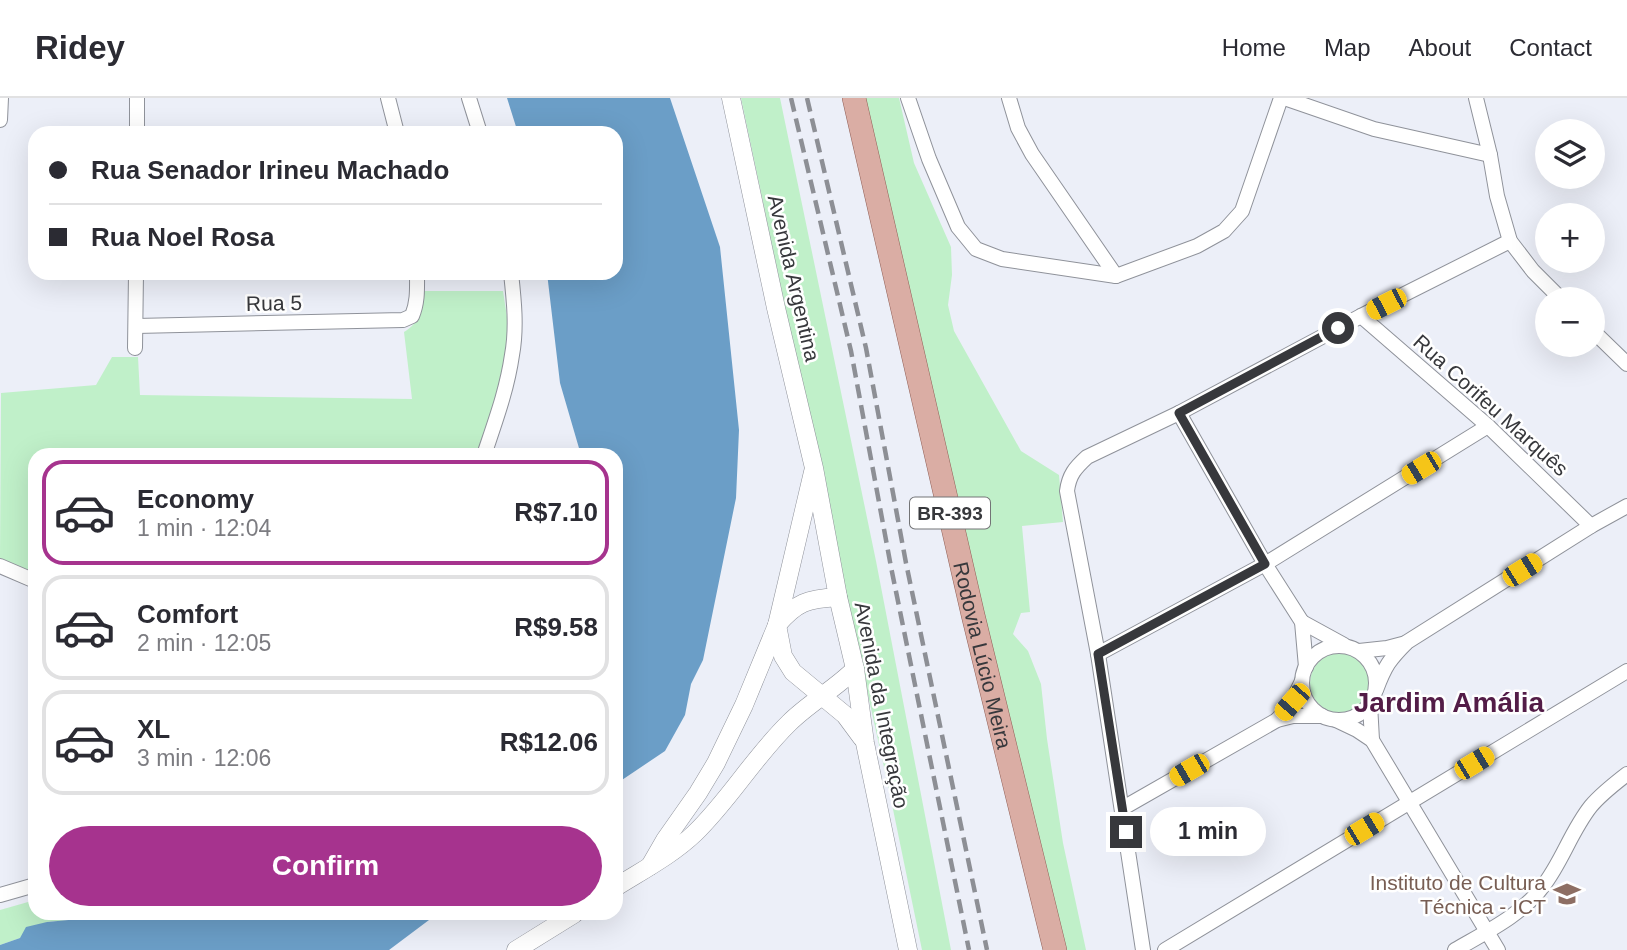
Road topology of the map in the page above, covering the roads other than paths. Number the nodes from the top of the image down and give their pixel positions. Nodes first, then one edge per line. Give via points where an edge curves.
1 (1, 98) edge
2 (137, 98) edge
3 (388, 98) edge
4 (469, 98) edge
5 (731, 98) edge
6 (854, 98) edge
7 (908, 98) edge
8 (1009, 98) edge
9 (1282, 98) edge
10 (1476, 98) edge
11 (0, 120) edge
12 (137, 126) edge
13 (395, 126) edge
14 (478, 126) edge
15 (1490, 155) junction
16 (1510, 242) junction
17 (1116, 276) junction
18 (136, 280) edge
19 (417, 280) edge
20 (512, 280) edge
21 (1549, 287) edge
22 (1361, 316) junction
23 (136, 326) junction
24 (1605, 342) edge
25 (135, 348) dead end
26 (1627, 363) edge
27 (1179, 413) junction
28 (1488, 426) junction
29 (486, 448) edge
30 (814, 468) junction
31 (1627, 506) edge
32 (1591, 526) junction
33 (1265, 564) junction
34 (0, 566) edge
35 (28, 578) edge
36 (838, 597) junction
37 (1302, 622) junction
38 (776, 625) junction
39 (1407, 642) junction
40 (1352, 649) junction
41 (1098, 654) junction
42 (855, 669) junction
43 (1627, 671) edge
44 (1304, 673) junction
45 (822, 695) junction
46 (1373, 697) junction
47 (1329, 718) junction
48 (1276, 720) junction
49 (1372, 740) junction
50 (866, 744) junction
51 (1627, 774) edge
52 (1408, 803) junction
53 (1123, 808) junction
54 (650, 866) junction
55 (623, 883) edge
56 (28, 887) edge
57 (0, 894) edge
58 (564, 920) edge
59 (1486, 932) junction
60 (516, 950) edge
61 (908, 950) edge
62 (1054, 950) edge
63 (1143, 950) edge
64 (1165, 950) edge
65 (1455, 950) edge
66 (1498, 950) edge

1 - 11 street
2 - 12 street
3 - 13 street
4 - 14 street
5 - 30 street, Avenida Argentina
6 - 62 main road, Rodovia Lúcio Meira / BR-393
7 - 17 street via 958,227 976,249 1002,259
8 - 17 street via 1032,154
9 - 15 street via 1374,129
9 - 17 street via 1242,211 1224,231
10 - 15 street
15 - 16 street
16 - 21 street
16 - 22 street
18 - 23 street
19 - 23 street, Rua 5 via 415,307 403,320
20 - 29 street via 513,353
22 - 27 street
22 - 28 street, Rua Corifeu Marquês
23 - 25 street
24 - 26 street
27 - 33 street
27 - 41 street via 1087,457 1069,478 1067,491
28 - 32 street, Rua Corifeu Marquês
28 - 33 street
30 - 36 street, Avenida da Integração
30 - 38 street
31 - 32 street
32 - 39 street
33 - 37 street
33 - 41 street
34 - 35 street
36 - 38 street via 806,601
36 - 42 street, Avenida da Integração
37 - 40 street
37 - 44 street
38 - 45 street via 783,656 793,672
38 - 54 street via 716,763
39 - 40 street
39 - 46 street via 1384,669
40 - 44 street via 1333,646 1323,650
40 - 46 street via 1368,660 1376,676
41 - 53 street
42 - 45 street
42 - 50 street, Avenida da Integração
43 - 52 street
44 - 47 street via 1303,692 1311,708
44 - 48 street via 1292,702
45 - 50 street via 845,715
45 - 54 street via 761,752 697,831
46 - 47 street via 1361,714
46 - 49 street
47 - 48 street
47 - 49 street
48 - 53 street
49 - 52 street
50 - 61 street, Avenida da Integração
51 - 59 street via 1590,807 1544,885 1528,903
52 - 59 street
52 - 64 street
53 - 63 street
54 - 55 street
56 - 57 street
58 - 60 street
59 - 65 street
59 - 66 street

